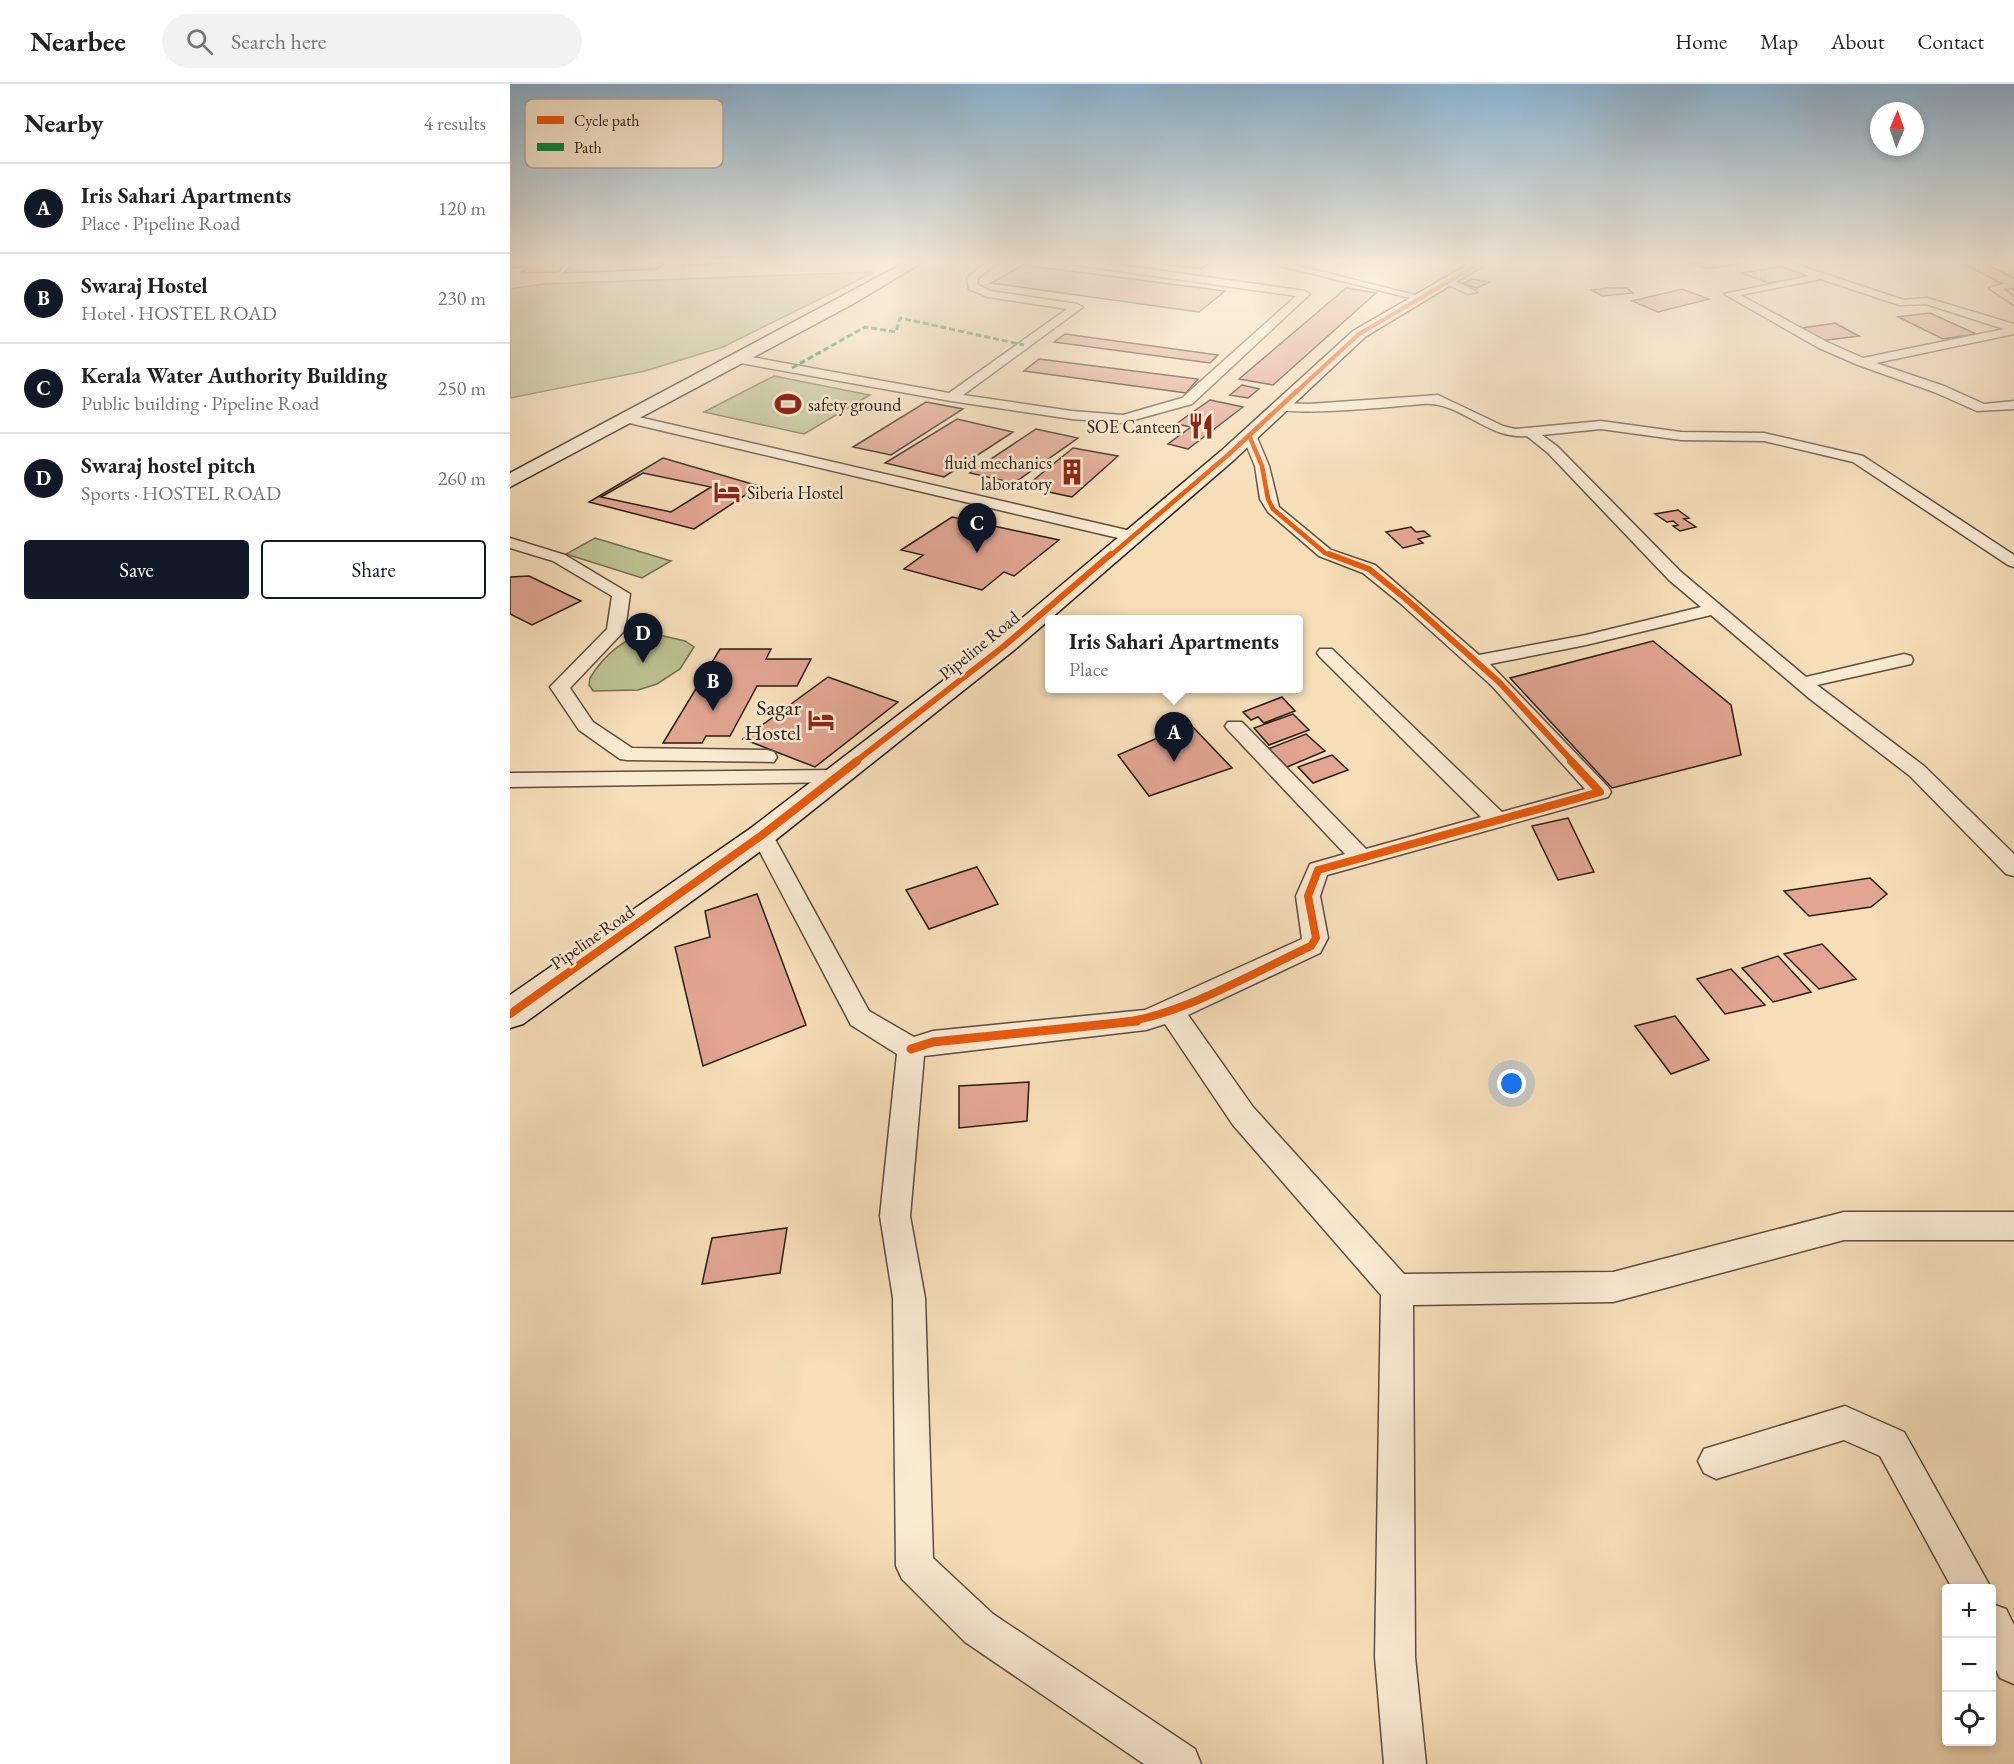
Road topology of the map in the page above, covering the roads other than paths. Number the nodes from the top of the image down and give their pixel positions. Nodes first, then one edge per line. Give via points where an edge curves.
1 (774, 340) edge
2 (1030, 340) edge
3 (1253, 340) edge
4 (1352, 340) edge
5 (1815, 340) edge
6 (1961, 340) edge
7 (740, 359) junction
8 (1862, 362) junction
9 (951, 397) junction
10 (2014, 405) edge
11 (1279, 407) junction
12 (1982, 408) junction
13 (2003, 418) dead end
14 (630, 419) junction
15 (1538, 431) junction
16 (1249, 435) junction
17 (510, 481) edge
18 (1131, 536) junction
19 (511, 541) edge
20 (564, 542) dead end
21 (2014, 562) edge
22 (1715, 609) junction
23 (1326, 652) dead end
24 (1904, 660) dead end
25 (1476, 661) junction
26 (1803, 683) junction
27 (1235, 726) dead end
28 (767, 757) dead end
29 (836, 777) junction
30 (510, 780) edge
31 (1497, 820) junction
32 (762, 835) junction
33 (1360, 856) junction
34 (2014, 868) edge
35 (1171, 1011) junction
36 (510, 1014) edge
37 (911, 1049) junction
38 (2014, 1226) edge
39 (1397, 1290) junction
40 (1716, 1461) dead end
41 (1970, 1584) edge
42 (1996, 1630) edge
43 (2014, 1664) edge
44 (1180, 1764) edge
45 (1405, 1764) edge

1 - 7 street
2 - 9 street
3 - 9 street via 1187,401 1123,419
4 - 11 street, Pipeline Road
5 - 8 street
6 - 8 street
7 - 9 street
7 - 14 street
8 - 12 street
10 - 12 street
11 - 15 street via 1438,399 1498,429
11 - 16 street, Pipeline Road
12 - 13 street
14 - 17 street
14 - 18 street
15 - 21 street via 1601,425 1681,436 1764,437 1858,459
15 - 22 street via 1675,576
16 - 18 street, Pipeline Road
16 - 25 street via 1273,509 1325,553 1369,568
18 - 29 street, Pipeline Road via 1004,646
19 - 20 street
19 - 28 street via 558,558 621,594 616,630 560,687 586,726 627,754
22 - 25 street
22 - 26 street
23 - 31 street
24 - 26 street
25 - 31 street via 1600,792
26 - 34 street via 1917,771
27 - 33 street
29 - 30 street
29 - 32 street, Pipeline Road
31 - 33 street
32 - 36 street, Pipeline Road
32 - 37 street via 860,1018
33 - 35 street via 1318,870 1308,896 1316,938 1311,946
35 - 37 street via 1146,1020 933,1042
35 - 39 street via 1243,1116
37 - 44 street via 895,1216 909,1298 915,1566 979,1628
38 - 39 street via 1844,1226 1613,1287
39 - 45 street via 1395,1657
40 - 41 street via 1845,1423 1892,1444
42 - 43 street

